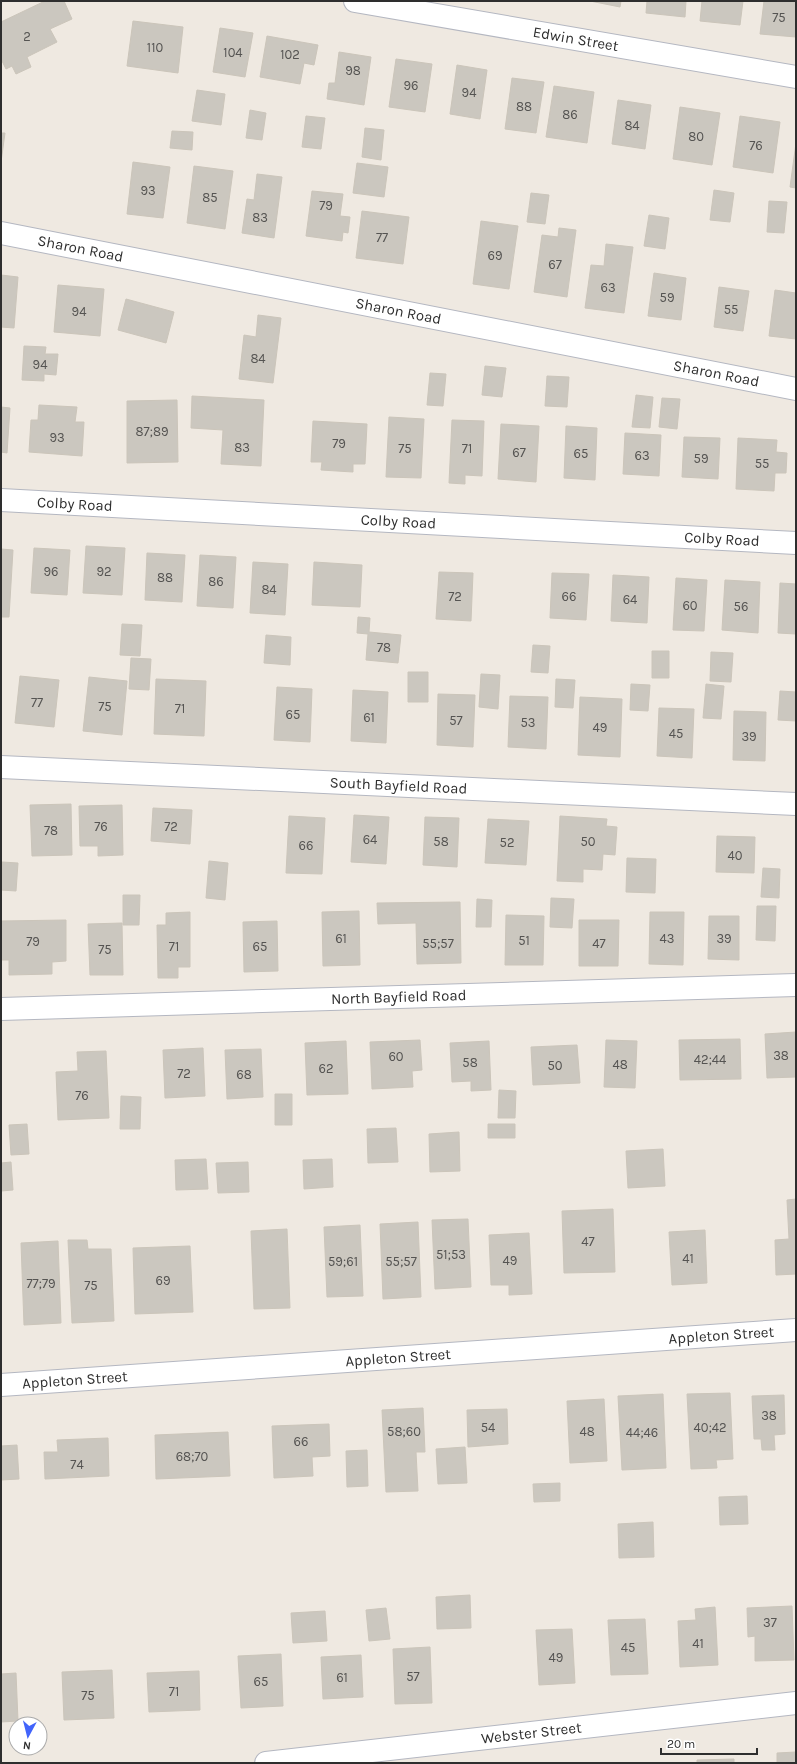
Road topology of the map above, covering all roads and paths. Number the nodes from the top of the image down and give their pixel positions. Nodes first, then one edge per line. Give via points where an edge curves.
1 (356, 1) edge
2 (796, 77) edge
3 (1, 232) edge
4 (796, 389) edge
5 (1, 500) edge
6 (796, 543) edge
7 (1, 767) edge
8 (796, 804) edge
9 (796, 985) edge
10 (1, 1009) edge
11 (796, 1330) edge
12 (1, 1385) edge
13 (796, 1703) edge
14 (266, 1763) edge

1 - 2 street, Edwin Street
3 - 4 street, Sharon Road
5 - 6 street, Colby Road
7 - 8 street, South Bayfield Road
9 - 10 street, North Bayfield Road
11 - 12 street, Appleton Street
13 - 14 street, Webster Street

